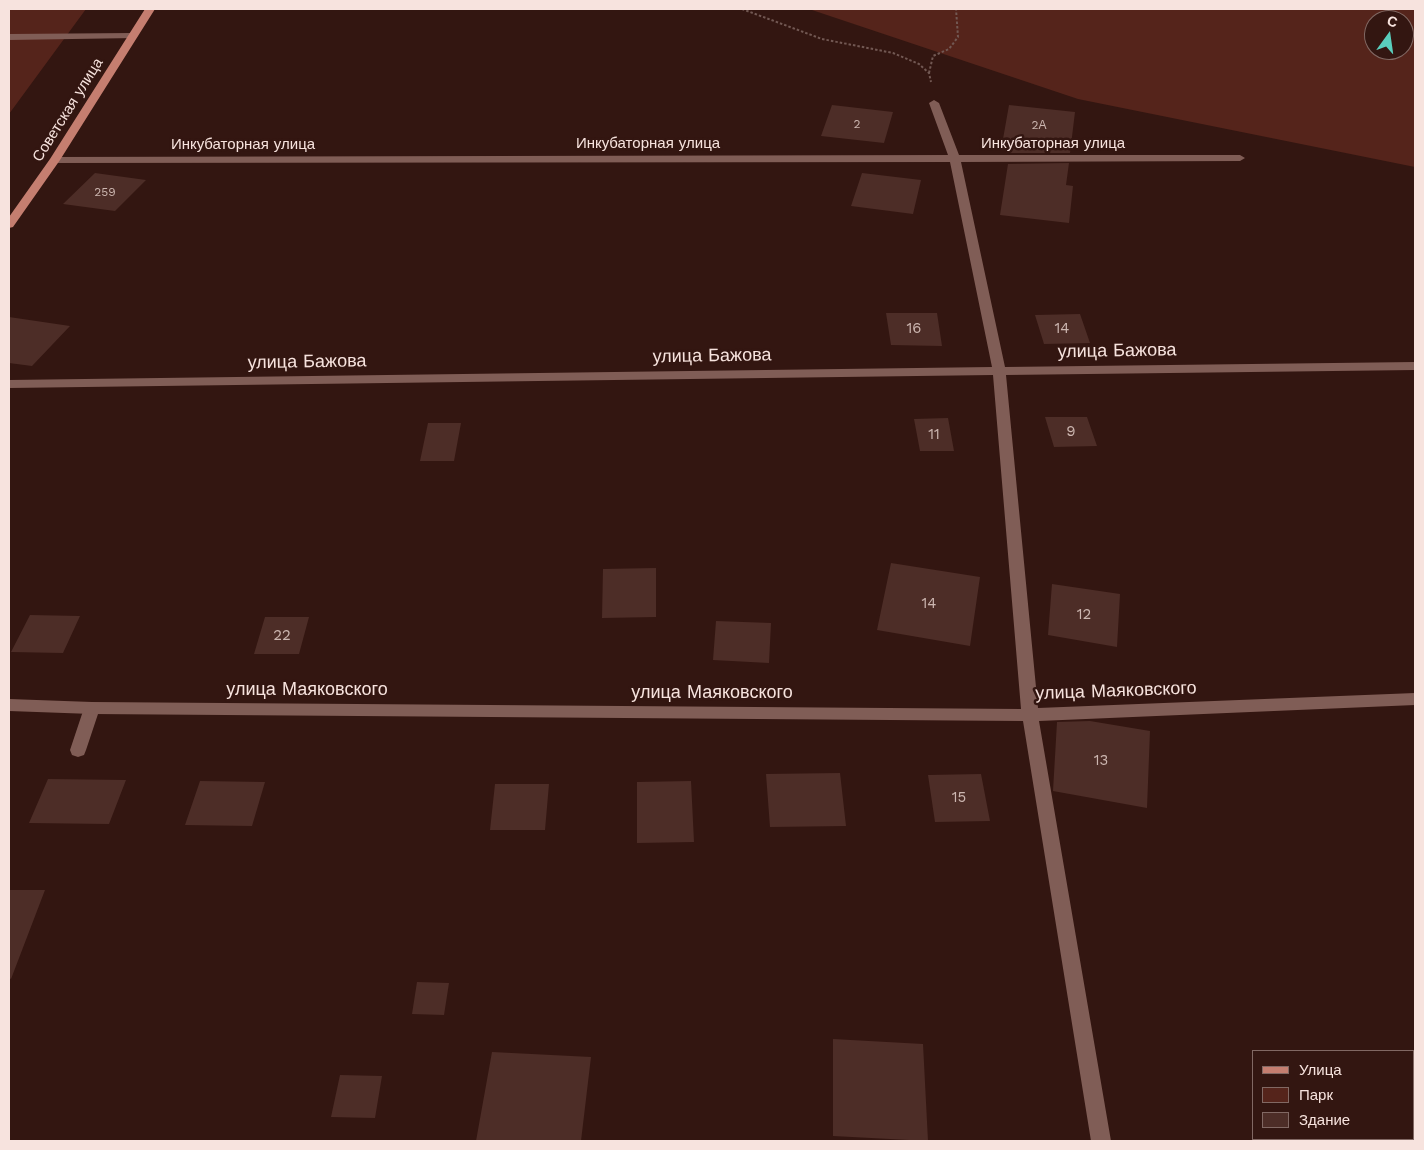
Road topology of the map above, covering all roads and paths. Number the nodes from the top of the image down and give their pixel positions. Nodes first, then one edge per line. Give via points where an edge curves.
1 (150, 9) edge
2 (742, 9) edge
3 (956, 9) edge
4 (133, 36) junction
5 (9, 37) edge
6 (930, 73) junction
7 (934, 103) joint
8 (1240, 158) dead end
9 (955, 159) junction
10 (55, 160) junction
11 (9, 225) edge
12 (1415, 366) edge
13 (998, 371) junction
14 (9, 384) edge
15 (1415, 699) edge
16 (9, 705) edge
17 (92, 708) junction
18 (1030, 715) junction
19 (78, 750) dead end
20 (1101, 1141) edge

1 - 4 main road, Советская улица
2 - 6 path via 822,39 893,53 919,64
3 - 6 path via 958,37 949,49 934,56
4 - 5 street
4 - 10 main road, Советская улица
6 - 7 path
7 - 9 street
8 - 9 street, Инкубаторная улица
9 - 10 street, Инкубаторная улица
9 - 13 street
10 - 11 main road, Советская улица
12 - 13 street, улица Бажова
13 - 14 street, улица Бажова
13 - 18 street
15 - 18 street, улица Маяковского
16 - 17 street, улица Маяковского
17 - 18 street, улица Маяковского
17 - 19 street
18 - 20 street

